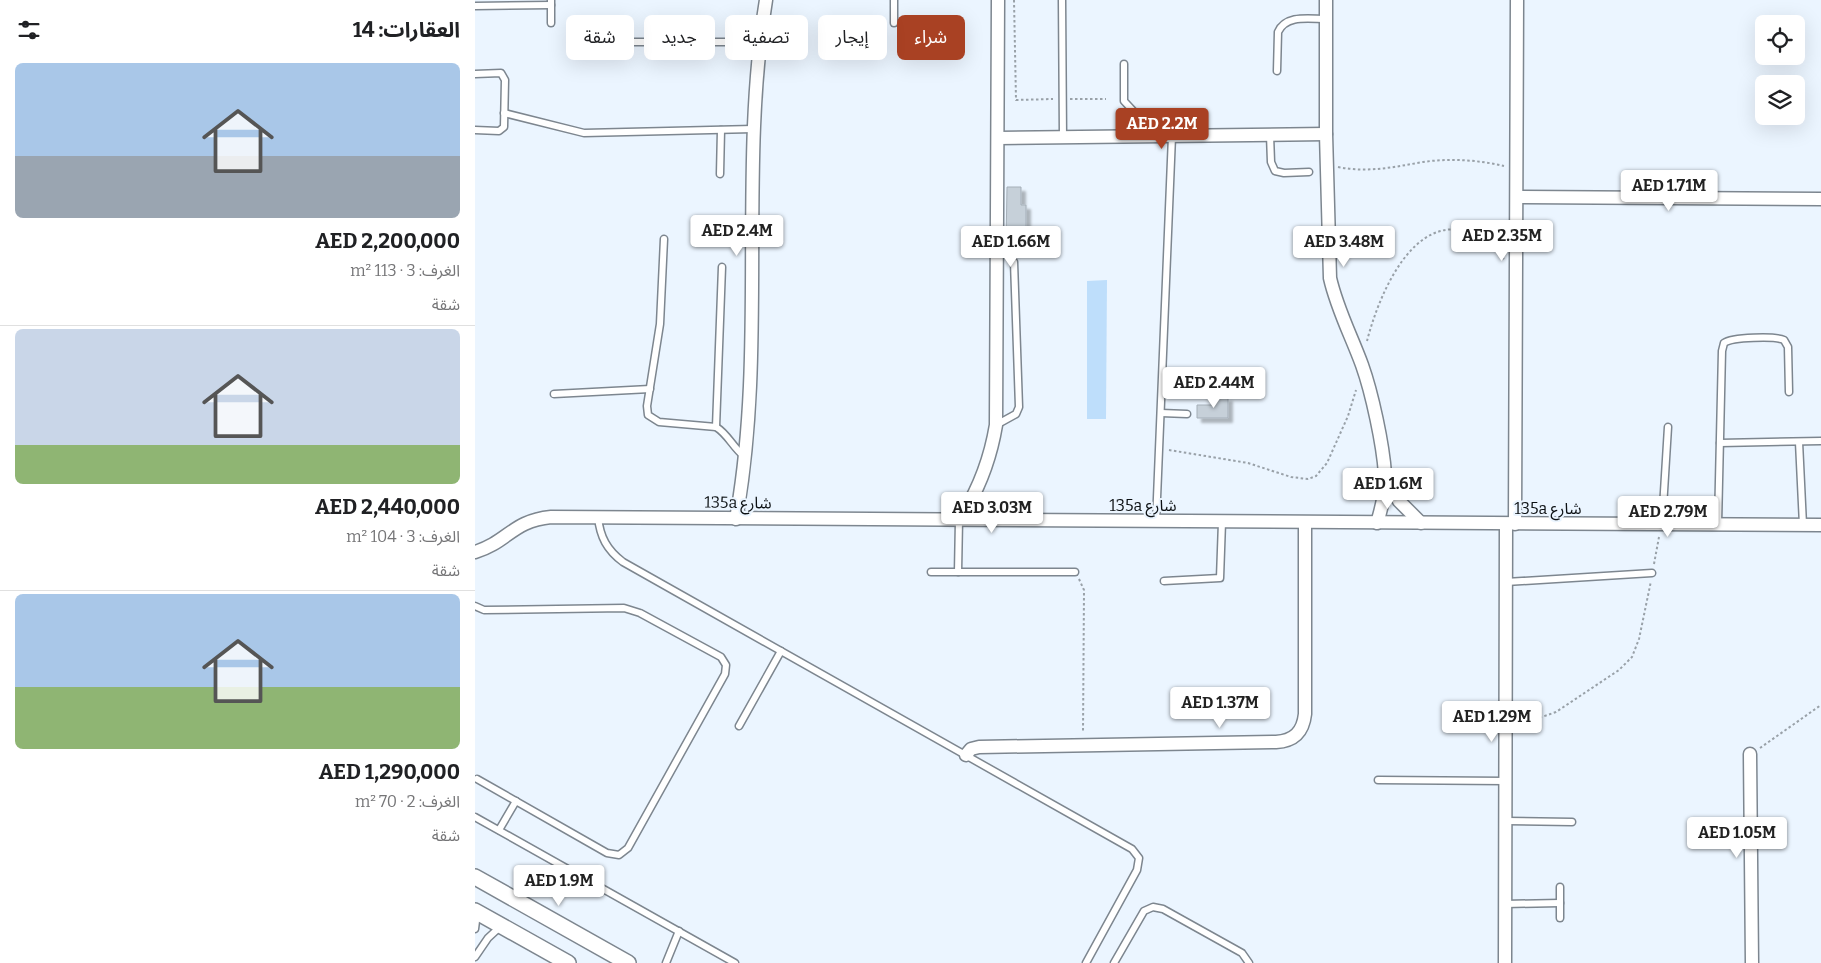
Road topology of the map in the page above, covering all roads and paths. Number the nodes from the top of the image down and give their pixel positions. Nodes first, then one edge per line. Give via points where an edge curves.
1 (766, 0) edge
2 (894, 0) edge
3 (997, 0) edge
4 (1014, 0) edge
5 (1062, 0) edge
6 (1326, 0) edge
7 (1517, 0) edge
8 (551, 3) edge
9 (475, 6) edge
10 (764, 15) edge
11 (1326, 19) junction
12 (551, 23) dead end
13 (894, 23) dead end
14 (634, 42) edge
15 (725, 42) edge
16 (759, 60) edge
17 (1124, 64) dead end
18 (1277, 71) dead end
19 (475, 74) edge
20 (1063, 99) junction
21 (1105, 99) dead end
22 (504, 113) junction
23 (753, 129) junction
24 (475, 130) edge
25 (721, 130) junction
26 (1326, 134) junction
27 (1270, 135) junction
28 (1138, 136) junction
29 (1172, 136) junction
30 (1063, 137) junction
31 (997, 138) junction
32 (1327, 164) junction
33 (1517, 169) junction
34 (1309, 172) dead end
35 (720, 174) dead end
36 (1517, 197) junction
37 (1821, 199) edge
38 (664, 238) dead end
39 (1014, 262) dead end
40 (722, 267) dead end
41 (650, 389) junction
42 (1789, 392) dead end
43 (554, 394) dead end
44 (1161, 413) junction
45 (1187, 414) dead end
46 (996, 425) junction
47 (716, 427) junction
48 (1668, 427) dead end
49 (1821, 441) edge
50 (1799, 442) junction
51 (1720, 443) junction
52 (746, 458) junction
53 (1385, 474) junction
54 (598, 517) junction
55 (736, 519) junction
56 (959, 520) junction
57 (1156, 522) junction
58 (1221, 522) junction
59 (1305, 523) junction
60 (1377, 523) junction
61 (1421, 523) junction
62 (1511, 524) junction
63 (1662, 524) junction
64 (1718, 524) junction
65 (1803, 525) junction
66 (1821, 525) edge
67 (475, 552) edge
68 (931, 572) dead end
69 (958, 572) junction
70 (1075, 572) joint
71 (1652, 573) junction
72 (1165, 581) dead end
73 (1506, 582) junction
74 (475, 606) edge
75 (781, 651) junction
76 (1821, 705) edge
77 (739, 726) dead end
78 (1506, 727) junction
79 (1083, 745) junction
80 (1750, 754) joint
81 (966, 755) junction
82 (477, 779) dead end
83 (1378, 780) dead end
84 (1506, 782) junction
85 (516, 801) junction
86 (475, 817) edge
87 (1506, 820) junction
88 (1572, 822) dead end
89 (499, 830) junction
90 (475, 876) edge
91 (1560, 887) dead end
92 (1560, 903) junction
93 (1505, 904) junction
94 (476, 912) edge
95 (1560, 918) dead end
96 (501, 926) junction
97 (475, 929) edge
98 (679, 931) junction
99 (475, 957) edge
100 (563, 962) edge
101 (628, 963) edge
102 (666, 963) edge
103 (735, 963) edge
104 (1086, 963) edge
105 (1114, 963) edge
106 (1249, 963) edge
107 (1505, 963) edge
108 (1752, 963) edge

1 - 10 street
2 - 13 lane
3 - 31 street
4 - 20 path via 1016,100
5 - 20 lane
6 - 11 street
7 - 33 street
8 - 9 lane
8 - 12 lane
11 - 18 lane via 1290,20 1281,26
11 - 26 street
14 - 15 lane
16 - 23 street
17 - 28 lane via 1124,101 1138,116
19 - 22 lane via 503,75
20 - 21 path
20 - 30 lane
22 - 24 lane via 501,130
22 - 25 lane via 577,132
23 - 25 lane
23 - 52 street via 752,375
25 - 35 lane
26 - 27 street
26 - 32 street
27 - 29 street
27 - 34 lane via 1271,162 1275,171
28 - 29 street
28 - 30 street
29 - 44 lane
30 - 31 street
31 - 46 street
32 - 33 path via 1382,169 1424,162 1471,160
32 - 53 street via 1330,278 1335,302 1363,366
33 - 36 street
36 - 37 street
36 - 62 street
38 - 41 lane via 661,315
39 - 46 lane via 1019,407 1016,414
40 - 47 lane
41 - 43 lane
41 - 47 lane via 647,410 655,421
42 - 51 lane via 1788,347 1784,340 1728,340 1722,351
44 - 45 lane
44 - 57 lane
46 - 56 street via 984,476
47 - 52 lane
48 - 63 lane
49 - 50 lane
50 - 51 lane
50 - 65 lane
51 - 64 lane
52 - 55 street
53 - 60 street
53 - 61 street via 1399,502
54 - 55 street, 135a شارع
54 - 67 street, 135a شارع via 534,519 521,524 488,548
54 - 75 lane via 599,530 612,554
55 - 56 street, 135a شارع
56 - 57 street, 135a شارع
56 - 69 lane
57 - 58 street, 135a شارع
58 - 59 street, 135a شارع
58 - 72 lane via 1220,578
59 - 60 street, 135a شارع
59 - 79 street via 1305,714 1300,732 1285,742
60 - 61 street, 135a شارع
61 - 62 street, 135a شارع
62 - 63 street, 135a شارع
62 - 73 street
63 - 64 street, 135a شارع
63 - 71 path
64 - 65 street, 135a شارع
65 - 66 street, 135a شارع
68 - 69 lane
69 - 70 lane
70 - 79 path via 1084,590
71 - 73 lane
71 - 78 path via 1637,648 1626,664 1556,712 1532,722
73 - 78 street
74 - 85 lane via 484,610 624,608 721,657 726,665 725,674 624,853 607,853
75 - 77 lane
75 - 81 lane
76 - 80 path
78 - 84 street
79 - 81 street via 979,747
80 - 108 street
81 - 104 lane via 1137,853 1137,870
82 - 85 lane
83 - 84 lane
84 - 87 street
85 - 89 lane
86 - 89 lane
87 - 88 lane
87 - 93 street
89 - 98 lane
90 - 101 street
91 - 92 lane
92 - 93 lane
92 - 95 lane
93 - 107 street
94 - 96 street
94 - 97 lane
96 - 99 lane
96 - 100 street
98 - 102 lane
98 - 103 lane
105 - 106 lane via 1144,911 1153,907 1163,908 1242,953

